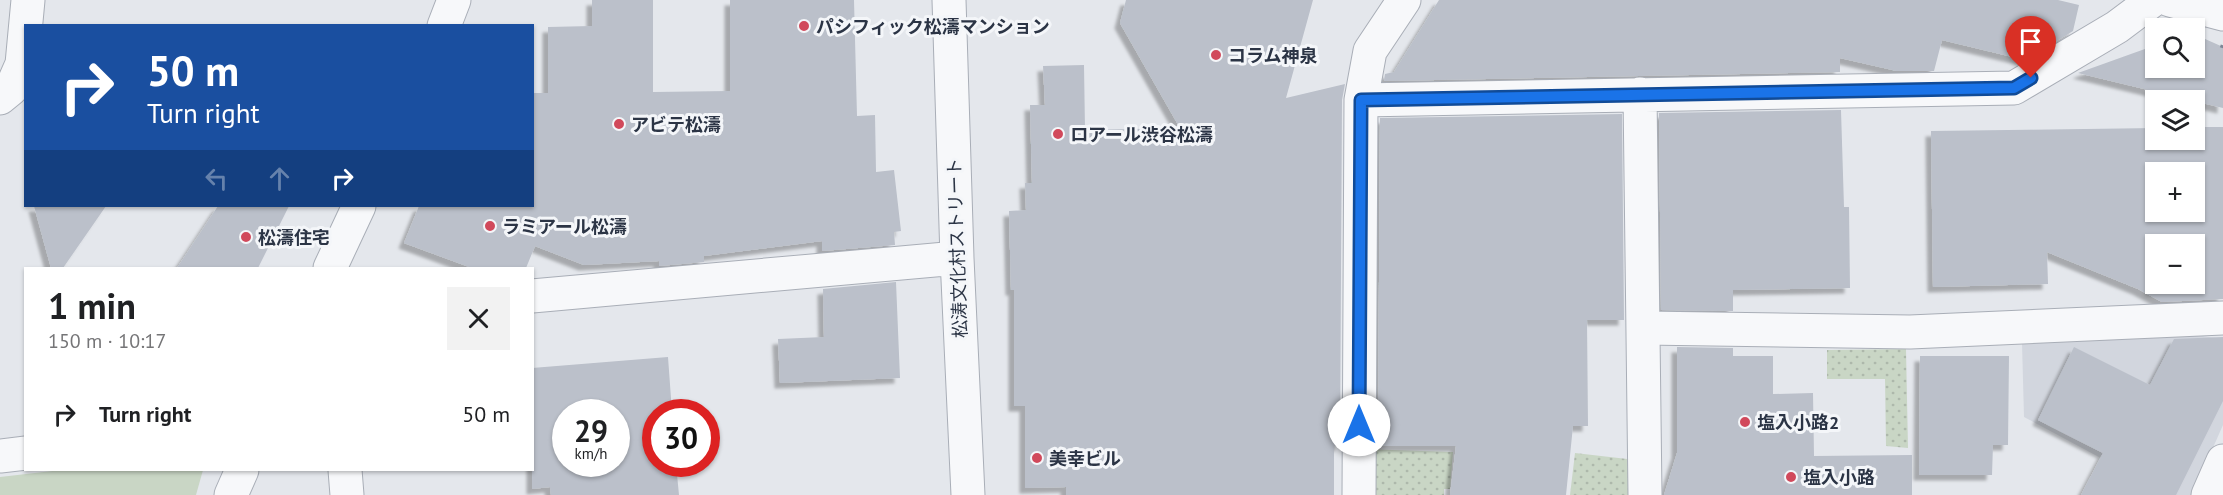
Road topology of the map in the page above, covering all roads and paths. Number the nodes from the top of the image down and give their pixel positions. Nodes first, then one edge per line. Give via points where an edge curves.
1 (28, 0) edge
2 (454, 0) edge
3 (949, 0) edge
4 (1404, 0) edge
5 (2153, 0) edge
6 (26, 24) edge
7 (445, 24) edge
8 (24, 43) edge
9 (1640, 94) junction
10 (0, 98) edge
11 (1361, 100) junction
12 (359, 207) edge
13 (957, 258) junction
14 (330, 267) edge
15 (534, 296) edge
16 (2223, 318) edge
17 (1644, 328) junction
18 (24, 453) edge
19 (0, 456) edge
20 (242, 471) edge
21 (345, 471) edge
22 (231, 495) edge
23 (347, 495) edge
24 (968, 495) edge
25 (1359, 495) edge
26 (1645, 495) edge

1 - 6 street
2 - 7 street
3 - 13 street, 松涛文化村ストリート
4 - 11 street via 1370,51
5 - 9 street via 2117,27 2014,88
8 - 10 street via 22,64 12,89
9 - 11 street
9 - 17 street
11 - 25 street
12 - 14 street
13 - 15 street
13 - 24 street, 松涛文化村ストリート
16 - 17 street via 1910,333
17 - 26 street
18 - 19 street
20 - 22 street
21 - 23 street

